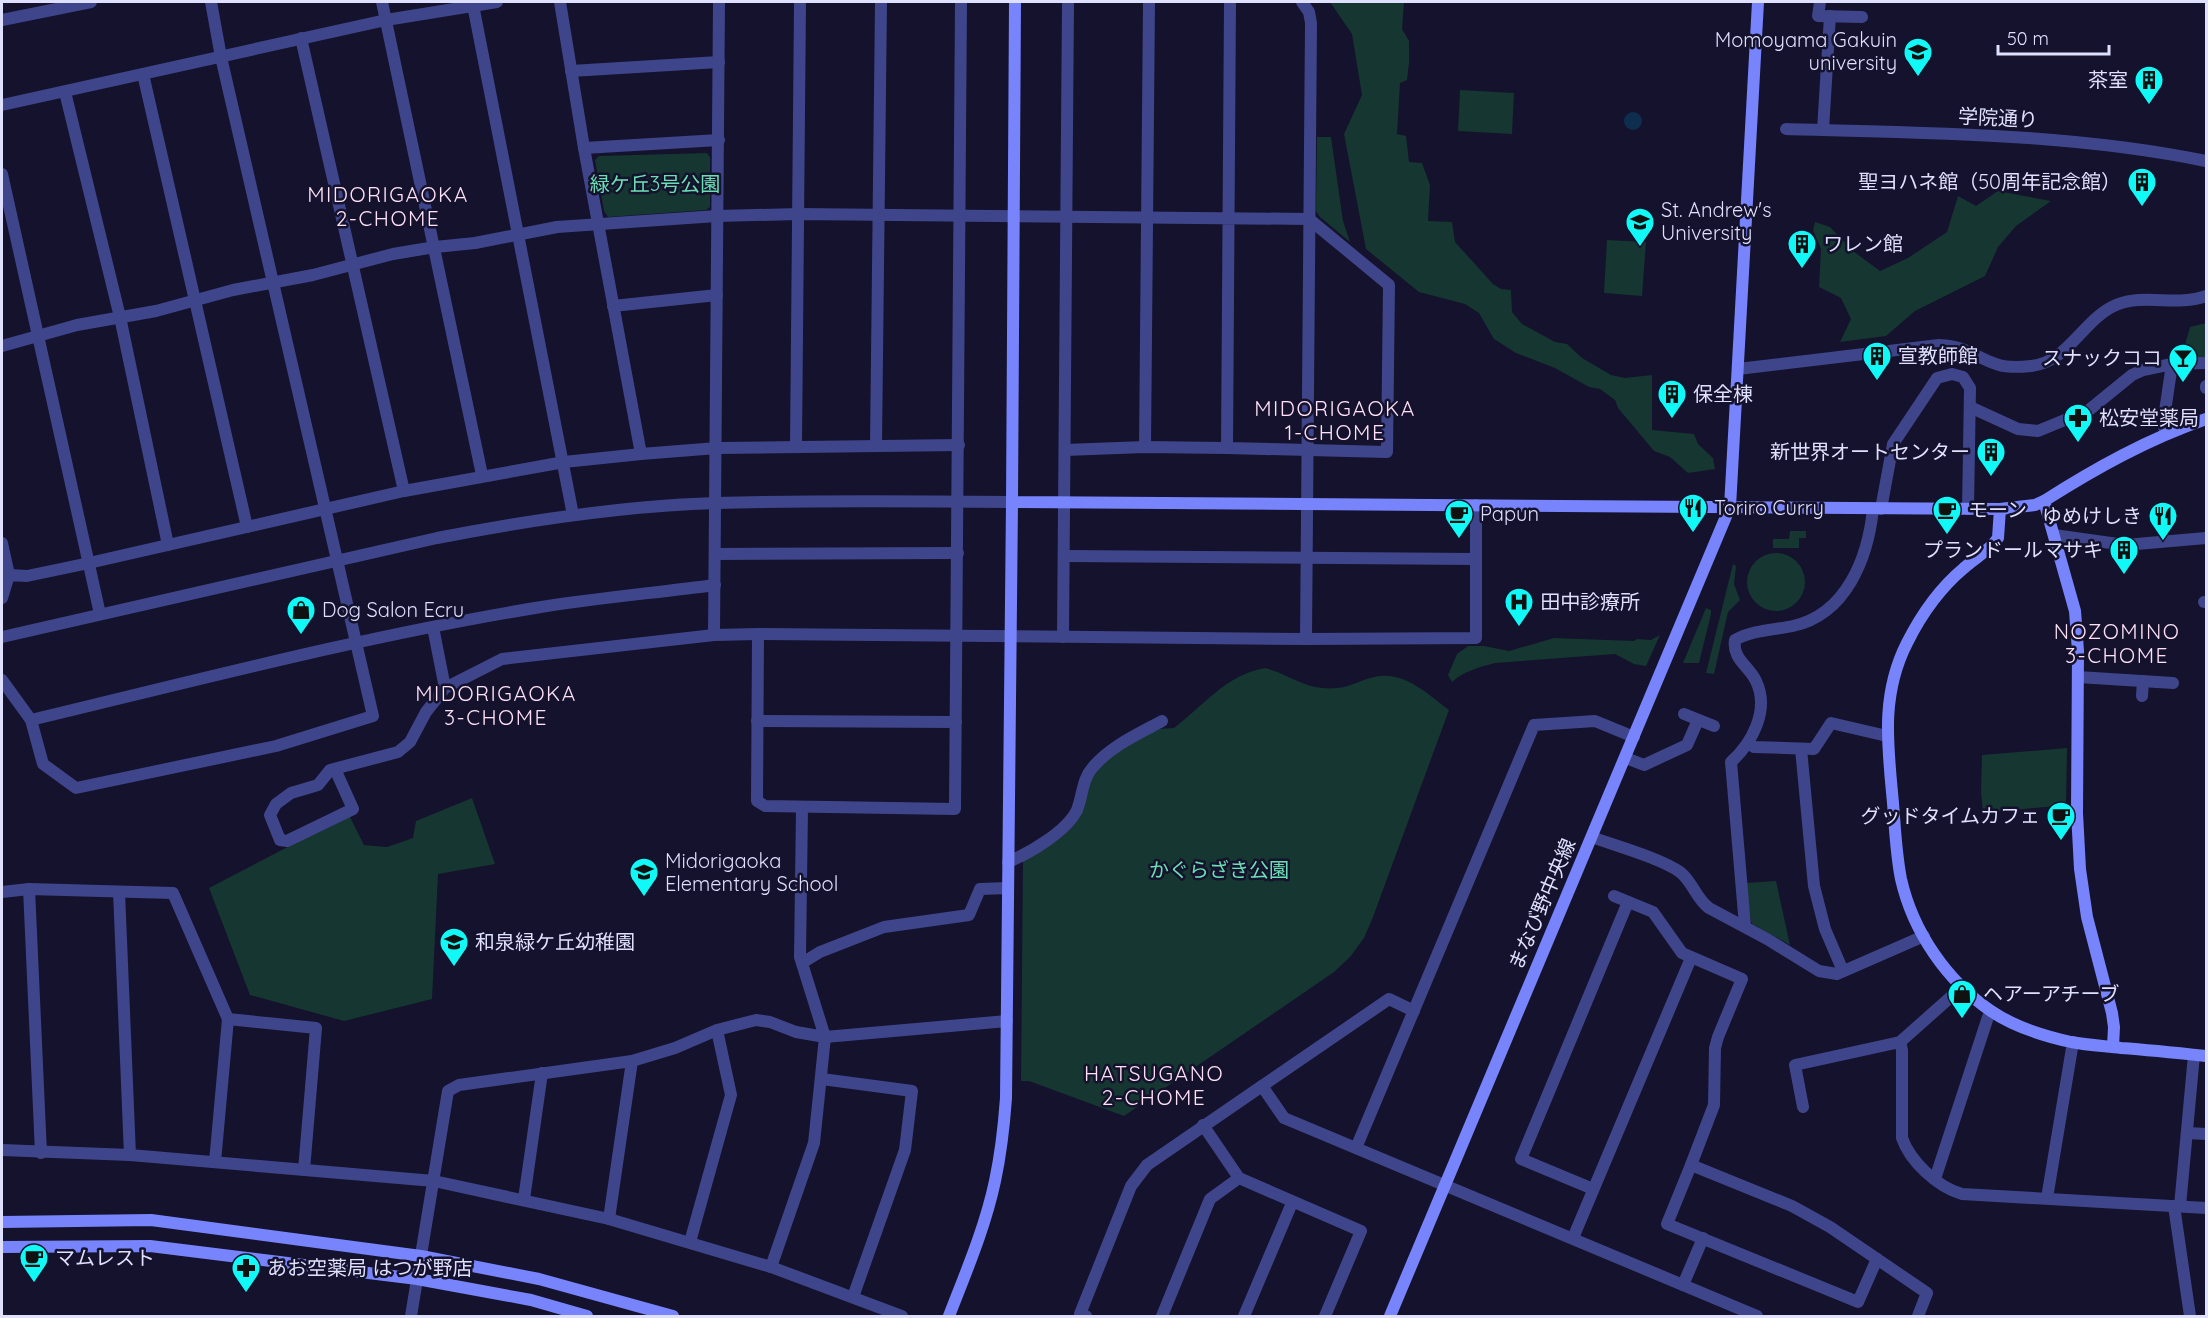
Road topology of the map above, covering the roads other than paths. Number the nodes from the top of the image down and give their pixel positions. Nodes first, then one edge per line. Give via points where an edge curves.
1 (91, 2) edge
2 (211, 2) edge
3 (382, 2) edge
4 (497, 2) edge
5 (560, 2) edge
6 (719, 2) edge
7 (800, 2) edge
8 (881, 2) edge
9 (961, 2) edge
10 (1015, 2) edge
11 (1068, 2) edge
12 (1149, 2) edge
13 (1230, 2) edge
14 (1302, 2) edge
15 (1758, 2) edge
16 (1820, 2) edge
17 (473, 5) junction
18 (1830, 16) junction
19 (1862, 17) dead end
20 (2, 20) edge
21 (386, 20) junction
22 (301, 38) junction
23 (221, 57) junction
24 (719, 62) junction
25 (571, 71) junction
26 (143, 74) junction
27 (65, 92) junction
28 (2, 105) edge
29 (1786, 129) dead end
30 (1822, 130) junction
31 (718, 140) junction
32 (584, 148) junction
33 (2206, 161) edge
34 (2, 174) edge
35 (798, 214) junction
36 (880, 215) junction
37 (1013, 215) junction
38 (717, 216) junction
39 (960, 216) junction
40 (1068, 216) junction
41 (1147, 217) junction
42 (1229, 218) junction
43 (1309, 219) junction
44 (599, 224) junction
45 (518, 233) junction
46 (435, 247) junction
47 (353, 264) junction
48 (274, 282) junction
49 (717, 296) junction
50 (2206, 296) edge
51 (195, 300) junction
52 (613, 306) junction
53 (120, 317) junction
54 (38, 335) junction
55 (2, 346) edge
56 (2206, 363) edge
57 (2172, 364) junction
58 (1738, 369) junction
59 (1970, 407) junction
60 (2206, 419) edge
61 (2167, 433) junction
62 (876, 445) junction
63 (959, 445) junction
64 (796, 446) junction
65 (1145, 447) junction
66 (717, 448) junction
67 (1227, 448) junction
68 (1065, 450) junction
69 (1307, 451) junction
70 (641, 454) junction
71 (564, 462) junction
72 (482, 475) junction
73 (404, 491) junction
74 (959, 501) junction
75 (2044, 501) junction
76 (1012, 502) junction
77 (1064, 502) junction
78 (716, 503) junction
79 (1307, 505) junction
80 (1476, 506) junction
81 (1730, 507) junction
82 (1877, 509) junction
83 (1968, 509) junction
84 (2000, 509) junction
85 (325, 510) junction
86 (573, 515) junction
87 (247, 527) junction
88 (2054, 535) junction
89 (2206, 538) edge
90 (2, 543) edge
91 (168, 545) junction
92 (958, 553) junction
93 (715, 554) junction
94 (1064, 556) junction
95 (1306, 559) junction
96 (1476, 559) junction
97 (336, 561) junction
98 (89, 563) junction
99 (9, 575) junction
100 (715, 585) junction
101 (2, 598) edge
102 (100, 614) junction
103 (433, 627) junction
104 (758, 634) junction
105 (714, 636) junction
106 (956, 636) junction
107 (1010, 636) junction
108 (2, 637) edge
109 (1063, 637) junction
110 (1306, 639) junction
111 (356, 643) junction
112 (2078, 677) junction
113 (2, 680) edge
114 (2143, 681) junction
115 (2173, 683) dead end
116 (445, 688) junction
117 (2142, 696) dead end
118 (1684, 714) dead end
119 (31, 720) junction
120 (1162, 720) dead end
121 (1698, 720) junction
122 (757, 721) junction
123 (956, 722) junction
124 (1714, 726) dead end
125 (1887, 736) junction
126 (1634, 737) junction
127 (1749, 743) junction
128 (1801, 749) junction
129 (1626, 758) junction
130 (335, 769) junction
131 (802, 808) junction
132 (1592, 837) junction
133 (1008, 862) junction
134 (1008, 888) junction
135 (29, 890) junction
136 (2, 892) edge
137 (119, 892) junction
138 (1614, 896) dead end
139 (1628, 902) junction
140 (1745, 926) junction
141 (1924, 936) junction
142 (1691, 958) junction
143 (802, 963) junction
144 (1843, 971) junction
145 (1962, 987) junction
146 (1414, 1011) junction
147 (1992, 1012) junction
148 (228, 1019) junction
149 (1007, 1021) junction
150 (717, 1030) junction
151 (825, 1037) junction
152 (1900, 1042) junction
153 (2073, 1042) junction
154 (2113, 1047) junction
155 (2200, 1056) edge
156 (633, 1061) junction
157 (542, 1073) junction
158 (822, 1079) junction
159 (1262, 1086) junction
160 (1803, 1107) dead end
161 (1203, 1125) junction
162 (2187, 1133) junction
163 (2206, 1134) edge
164 (1356, 1148) junction
165 (2, 1150) edge
166 (41, 1153) junction
167 (130, 1155) junction
168 (215, 1162) junction
169 (1692, 1165) junction
170 (304, 1170) junction
171 (1239, 1178) junction
172 (1935, 1179) junction
173 (434, 1181) junction
174 (1445, 1186) junction
175 (1593, 1189) junction
176 (2047, 1198) junction
177 (524, 1199) junction
178 (1292, 1203) junction
179 (2177, 1206) junction
180 (2206, 1208) edge
181 (609, 1219) junction
182 (2, 1222) edge
183 (1702, 1238) junction
184 (1573, 1239) junction
185 (690, 1242) junction
186 (2, 1247) edge
187 (421, 1256) junction
188 (1877, 1258) junction
189 (771, 1267) junction
190 (417, 1279) junction
191 (1683, 1284) junction
192 (853, 1297) junction
193 (1082, 1316) edge
194 (411, 1317) edge
195 (587, 1317) edge
196 (673, 1317) edge
197 (902, 1317) edge
198 (949, 1317) edge
199 (1162, 1317) edge
200 (1244, 1317) edge
201 (1325, 1317) edge
202 (1390, 1317) edge
203 (1757, 1317) edge
204 (1918, 1317) edge
205 (2190, 1317) edge

1 - 20 street
2 - 23 street
3 - 21 street
4 - 17 street
5 - 25 street
6 - 24 street
7 - 35 street
8 - 36 street
9 - 39 street
10 - 37 street
11 - 40 street
12 - 41 street
13 - 42 street
14 - 43 street via 1311,23
15 - 58 street, まなび野中央線
16 - 18 street via 1818,15
17 - 21 street
17 - 45 street
18 - 19 street
18 - 30 street
21 - 22 street
21 - 46 street
22 - 23 street
22 - 47 street
23 - 26 street
23 - 48 street
24 - 25 street
24 - 31 street
25 - 32 street
26 - 27 street
26 - 51 street
27 - 28 street
27 - 53 street
29 - 30 street, 学院通り
30 - 33 street, 学院通り via 2058,141
31 - 32 street
31 - 38 street
32 - 44 street
34 - 54 street
35 - 36 street
35 - 38 street
35 - 64 street
36 - 39 street
36 - 62 street
37 - 39 street
37 - 40 street
37 - 76 street
38 - 44 street
38 - 49 street
39 - 63 street
40 - 41 street
40 - 68 street
41 - 42 street
41 - 65 street
42 - 43 street
42 - 67 street
43 - 69 street
43 - 69 street via 1389,285 1387,452
44 - 45 street
44 - 52 street
45 - 46 street
45 - 71 street
46 - 47 street
46 - 72 street
47 - 48 street
47 - 73 street
48 - 51 street
48 - 85 street
49 - 52 street
49 - 66 street
50 - 58 street via 2181,302 2137,300 2113,306 2088,324 2058,356 2033,366 1999,365 1960,347 1939,345
51 - 53 street
51 - 87 street
52 - 70 street
53 - 54 street
53 - 91 street
54 - 55 street
54 - 98 street
56 - 57 street
57 - 59 street via 2132,375 2089,410 2038,431 2018,429
57 - 61 street via 2163,425
58 - 81 street, まなび野中央線
59 - 82 street via 1970,388 1963,377 1952,374 1937,378 1893,444
59 - 83 street
60 - 61 street
61 - 75 street
62 - 63 street
62 - 64 street
63 - 74 street
64 - 66 street
65 - 67 street
65 - 68 street
66 - 70 street
66 - 78 street
67 - 69 street
68 - 77 street
69 - 79 street
70 - 71 street
71 - 72 street
71 - 86 street
72 - 73 street
73 - 85 street
74 - 76 street
74 - 78 street
74 - 92 street
75 - 84 street
75 - 88 street
76 - 77 street
76 - 107 street
77 - 79 street
77 - 94 street
78 - 86 street
78 - 93 street
79 - 80 street
79 - 95 street
80 - 81 street
80 - 96 street
81 - 82 street
81 - 126 street, まなび野中央線
82 - 83 street
82 - 127 street via 1865,553 1850,585 1832,605 1796,626 1735,640 1739,660 1759,692 1759,716
83 - 84 street
84 - 125 street via 1998,538 1934,599 1905,645 1892,683
85 - 87 street
85 - 97 street
86 - 97 street via 437,538
87 - 91 street
88 - 89 street via 2126,545
88 - 112 street via 2075,611
90 - 99 street
91 - 98 street
92 - 93 street
92 - 106 street
93 - 100 street
94 - 95 street
94 - 109 street
95 - 96 street
95 - 110 street
96 - 110 street via 1476,638
97 - 102 street
97 - 111 street
98 - 99 street via 27,576
98 - 102 street
99 - 101 street
100 - 103 street via 536,607
100 - 105 street
102 - 108 street
103 - 111 street
103 - 116 street
104 - 105 street
104 - 106 street
104 - 122 street
105 - 116 street via 502,659
106 - 107 street
106 - 123 street
107 - 109 street
107 - 133 street
109 - 110 street
111 - 119 street
111 - 119 street via 373,716 276,746 76,789 43,764
112 - 114 street
112 - 154 street via 2080,869 2087,917 2112,1013
113 - 119 street
114 - 115 street
114 - 117 street
116 - 130 street via 410,742 398,752
118 - 121 street
120 - 133 street via 1100,760 1087,776 1077,809 1064,827 1022,857
121 - 124 street
121 - 129 street via 1687,745 1644,765
122 - 123 street
122 - 131 street via 757,801 765,806
123 - 131 street via 955,809
125 - 128 street via 1830,723 1814,749
125 - 141 street via 1902,882
126 - 129 street, まなび野中央線
126 - 146 street via 1595,721 1534,726
127 - 128 street via 1754,747
127 - 140 street via 1731,762
128 - 144 street via 1815,886 1825,929
129 - 132 street, まなび野中央線
130 - 130 street via 318,785 291,793 276,804 270,815 280,840 287,841 352,809
131 - 143 street
132 - 140 street via 1678,871 1703,904
132 - 174 street, まなび野中央線
133 - 134 street
134 - 143 street via 980,889 969,915 884,927
134 - 149 street
135 - 136 street
135 - 137 street
135 - 166 street
137 - 148 street via 173,893
137 - 167 street
138 - 139 street
139 - 142 street via 1653,912 1682,953
139 - 175 street via 1521,1159
140 - 144 street via 1819,971
141 - 144 street
141 - 145 street
142 - 169 street via 1742,979 1715,1048 1714,1105
142 - 175 street
143 - 151 street
145 - 147 street
145 - 152 street
146 - 159 street via 1389,999
146 - 164 street
147 - 153 street via 2041,1034
147 - 172 street
148 - 168 street
148 - 170 street via 316,1028
149 - 151 street
149 - 198 street via 1006,1098 995,1182
150 - 151 street via 756,1020
150 - 156 street
150 - 185 street via 731,1095
151 - 158 street
152 - 160 street via 1795,1065
152 - 172 street via 1902,1137 1905,1147
153 - 154 street
153 - 176 street
154 - 155 street
155 - 162 street
156 - 157 street
156 - 181 street
157 - 173 street via 459,1085 448,1091
157 - 177 street
158 - 189 street via 814,1143
158 - 192 street via 912,1091 905,1150
159 - 161 street
159 - 164 street via 1284,1118
161 - 171 street
161 - 193 street via 1137,1176
162 - 163 street
162 - 179 street
164 - 174 street
165 - 166 street
166 - 167 street
167 - 168 street
168 - 170 street
169 - 183 street via 1667,1224
169 - 188 street via 1791,1206
170 - 173 street
171 - 178 street
171 - 199 street via 1210,1199
172 - 176 street via 1962,1194
173 - 177 street
173 - 187 street
174 - 184 street
174 - 202 street, まなび野中央線
175 - 184 street
176 - 179 street
177 - 181 street
178 - 200 street
178 - 201 street via 1361,1231
179 - 180 street
179 - 205 street
181 - 185 street
182 - 187 street via 152,1220
183 - 188 street via 1858,1302
183 - 191 street
184 - 191 street
185 - 189 street
186 - 190 street via 150,1246
187 - 190 street
187 - 196 street via 539,1279
188 - 204 street via 1927,1293
189 - 192 street
190 - 194 street
190 - 195 street via 531,1300
191 - 203 street
192 - 197 street

